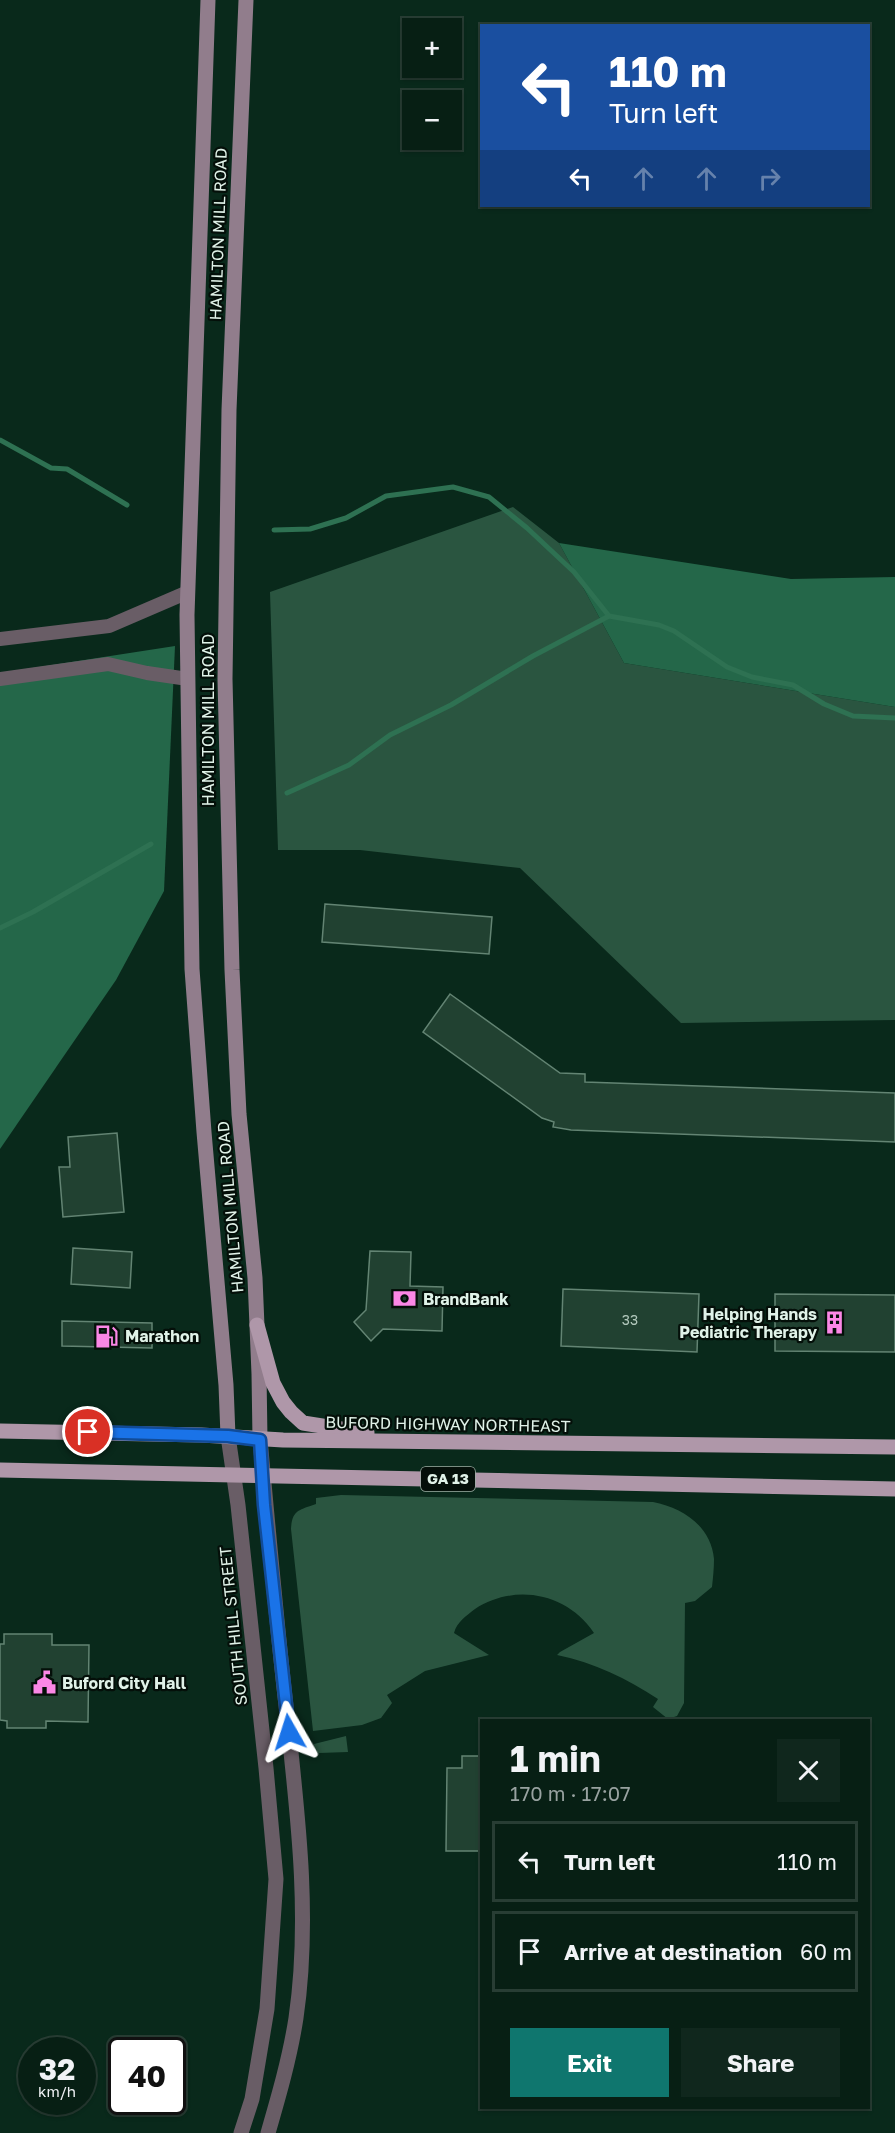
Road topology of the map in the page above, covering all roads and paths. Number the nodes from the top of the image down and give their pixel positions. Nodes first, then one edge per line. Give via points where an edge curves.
1 (208, 0) edge
2 (246, 0) edge
3 (188, 592) junction
4 (0, 639) edge
5 (0, 679) edge
6 (188, 679) junction
7 (257, 1325) junction
8 (0, 1431) edge
9 (228, 1436) junction
10 (260, 1440) junction
11 (409, 1440) junction
12 (895, 1447) edge
13 (0, 1470) edge
14 (234, 1476) junction
15 (263, 1476) junction
16 (895, 1489) edge
17 (241, 2133) edge
18 (268, 2133) edge

1 - 3 main road, HAMILTON MILL ROAD
2 - 7 main road, HAMILTON MILL ROAD via 229,410 225,679 233,994
3 - 4 street via 109,626
3 - 6 main road, HAMILTON MILL ROAD
5 - 6 street via 108,664
6 - 9 main road, HAMILTON MILL ROAD via 192,969
7 - 10 main road, HAMILTON MILL ROAD
7 - 11 main road via 273,1383 283,1402 303,1423
8 - 9 main road, BUFORD HIGHWAY NORTHEAST
9 - 10 main road, BUFORD HIGHWAY NORTHEAST
9 - 14 street, SOUTH HILL STREET
10 - 11 main road, BUFORD HIGHWAY NORTHEAST
10 - 15 street
11 - 12 main road, BUFORD HIGHWAY NORTHEAST
13 - 14 main road, GA 13
14 - 15 main road, GA 13
14 - 17 street, SOUTH HILL STREET via 276,1879 267,2009 252,2099
15 - 16 main road, GA 13
15 - 18 street via 292,1766 302,1913 296,2018

